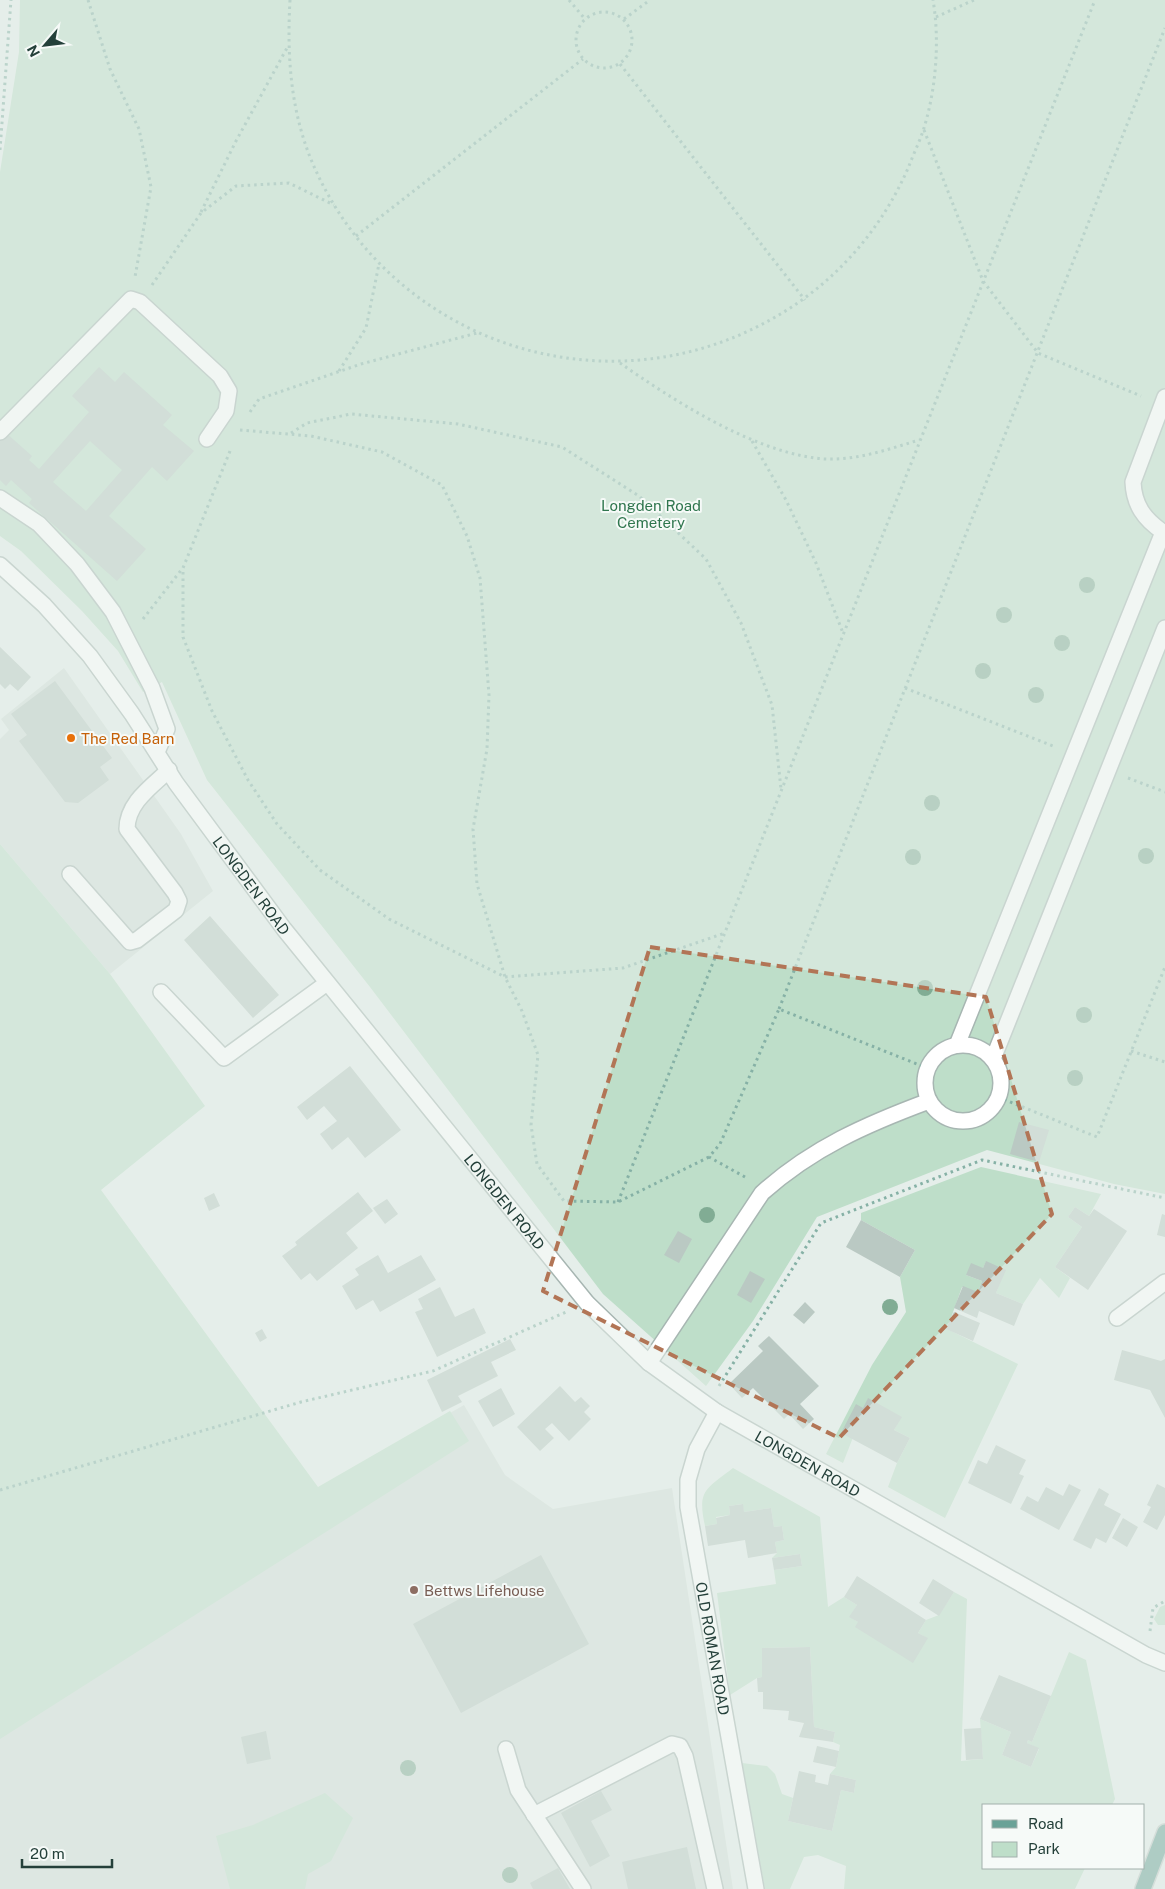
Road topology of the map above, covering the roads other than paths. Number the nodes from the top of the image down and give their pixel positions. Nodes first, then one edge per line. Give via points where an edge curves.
1 (1164, 403) edge
2 (0, 432) edge
3 (207, 439) dead end
4 (0, 498) edge
5 (1164, 533) edge
6 (0, 565) edge
7 (1165, 628) edge
8 (157, 752) junction
9 (168, 770) junction
10 (70, 874) dead end
11 (327, 982) junction
12 (161, 992) dead end
13 (957, 1045) junction
14 (993, 1059) junction
15 (929, 1101) junction
16 (1165, 1282) edge
17 (1118, 1318) dead end
18 (649, 1363) junction
19 (713, 1409) junction
20 (1165, 1663) edge
21 (506, 1749) dead end
22 (534, 1815) junction
23 (1165, 1832) edge
24 (583, 1889) edge
25 (715, 1889) edge
26 (756, 1889) edge
27 (1143, 1889) edge

1 - 5 street via 1133,482 1140,511
2 - 3 street via 136,301 220,376 229,390 226,411
4 - 8 street via 40,524 77,564 113,612 152,688 167,729
5 - 13 street via 1072,753
6 - 8 street, LONGDEN ROAD via 44,605 90,656
7 - 14 street
8 - 9 street, LONGDEN ROAD
9 - 10 street via 134,804 127,816 127,829 175,893 179,901 176,910 130,942
9 - 11 street, LONGDEN ROAD via 278,921
11 - 12 street via 224,1058
11 - 18 street, LONGDEN ROAD via 587,1303
13 - 14 street via 976,1048
13 - 15 street via 944,1049 927,1068 924,1085
14 - 15 street via 1001,1084 998,1097 979,1117 965,1121 944,1116
15 - 18 street via 880,1120 812,1154 762,1192
16 - 17 street
18 - 19 street, LONGDEN ROAD
19 - 20 street, LONGDEN ROAD
19 - 26 street, OLD ROMAN ROAD via 692,1464 688,1480 688,1507
21 - 22 street via 518,1790
22 - 24 street
22 - 25 street via 672,1744 680,1746
23 - 27 main road

